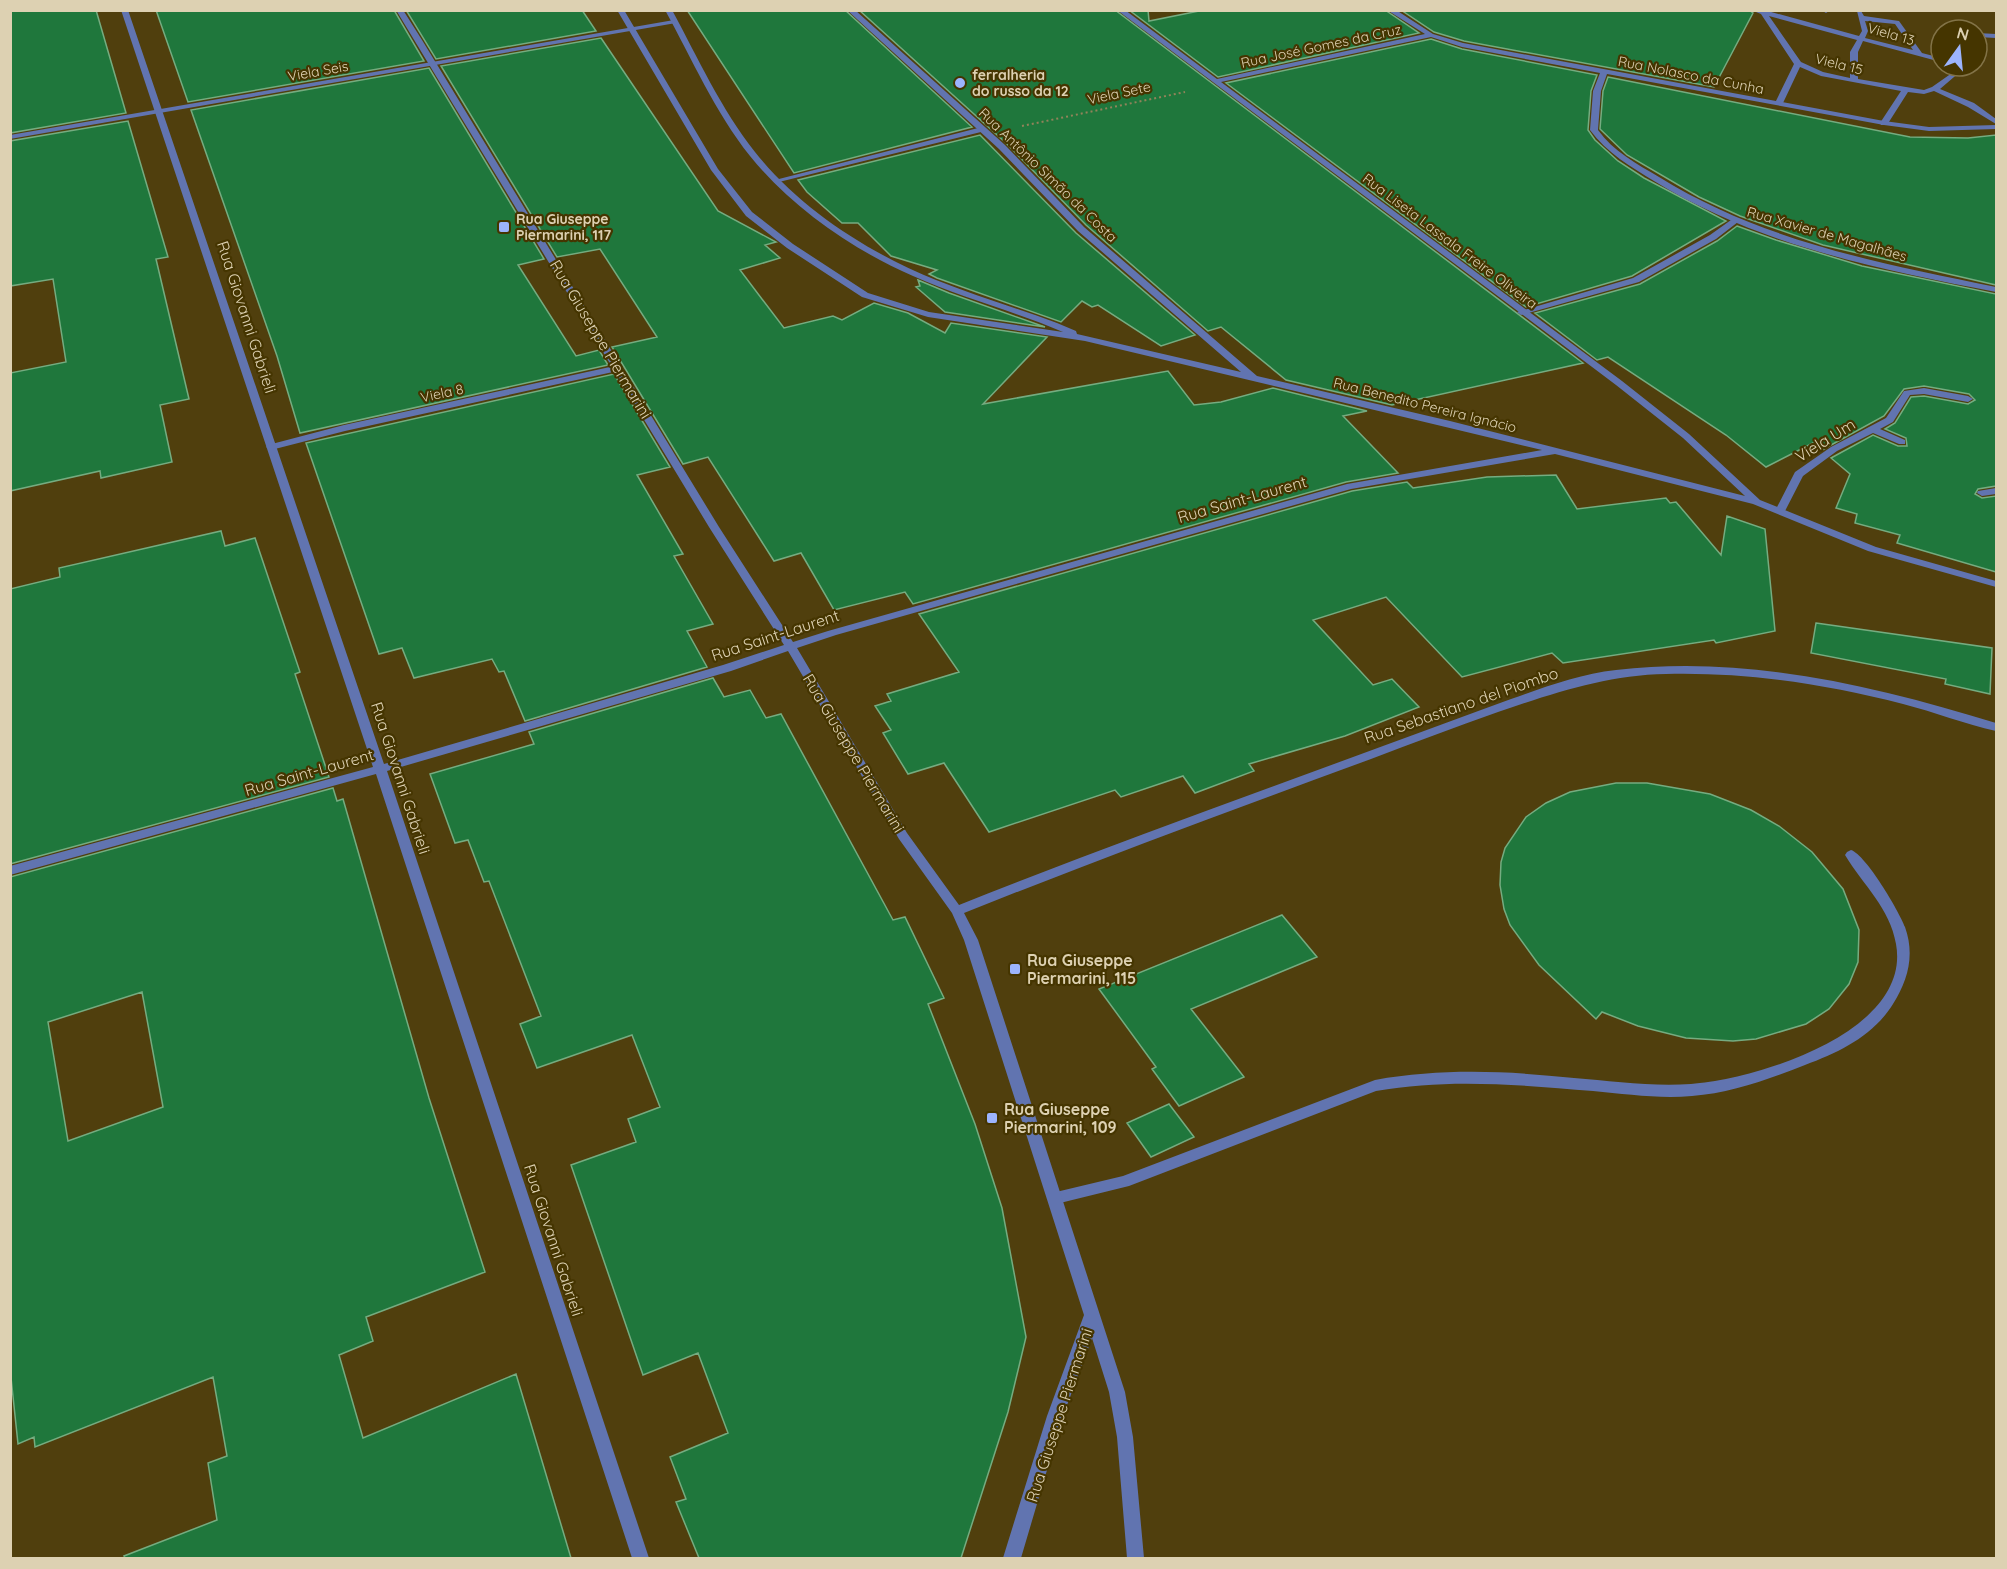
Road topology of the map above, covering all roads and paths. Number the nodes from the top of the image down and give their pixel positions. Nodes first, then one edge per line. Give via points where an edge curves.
1 (124, 10) edge
2 (399, 10) edge
3 (620, 10) edge
4 (668, 10) edge
5 (850, 10) edge
6 (1120, 10) edge
7 (1390, 10) edge
8 (1754, 10) edge
9 (1766, 12) edge
10 (1860, 14) edge
11 (674, 22) junction
12 (631, 28) junction
13 (1431, 35) junction
14 (1863, 38) junction
15 (1919, 54) junction
16 (1929, 57) edge
17 (433, 62) junction
18 (1798, 64) junction
19 (1604, 71) junction
20 (1950, 78) edge
21 (1854, 81) junction
22 (1219, 83) junction
23 (1935, 89) junction
24 (1905, 90) junction
25 (1779, 104) junction
26 (160, 111) junction
27 (1996, 122) edge
28 (1884, 123) junction
29 (1996, 127) edge
30 (984, 131) junction
31 (10, 137) edge
32 (778, 180) junction
33 (1734, 222) junction
34 (1996, 289) edge
35 (1521, 312) junction
36 (1085, 338) junction
37 (619, 368) junction
38 (1257, 380) junction
39 (1968, 399) dead end
40 (1872, 429) junction
41 (1902, 442) dead end
42 (271, 447) junction
43 (1554, 452) junction
44 (1996, 492) edge
45 (1982, 493) dead end
46 (1757, 502) junction
47 (1780, 511) junction
48 (1996, 584) edge
49 (792, 647) junction
50 (1996, 727) edge
51 (380, 769) junction
52 (1851, 855) dead end
53 (10, 872) edge
54 (957, 911) junction
55 (1056, 1198) junction
56 (1093, 1313) junction
57 (639, 1558) edge
58 (1012, 1558) edge
59 (1136, 1558) edge

1 - 26 street, Rua Giovanni Gabrieli
2 - 17 street, Rua Giuseppe Piermarini
3 - 12 street
4 - 11 street
5 - 30 street, Rua Antônio Simão da Costa
6 - 22 street, Rua Liseta Lassala Freire Oliveira
7 - 13 street, Rua Nolasco da Cunha
8 - 9 street, Viela 13
9 - 14 street, Viela 13
9 - 18 street, Viela 15
10 - 14 street
10 - 15 street via 1897,22
11 - 12 street, Viela Seis
11 - 32 street via 738,135
12 - 17 street, Viela Seis
12 - 36 street via 714,170 749,214 831,275 865,295 928,314
13 - 19 street, Rua Nolasco da Cunha via 1462,45
13 - 22 street, Rua José Gomes da Cruz
14 - 15 street, Viela 13
14 - 21 street via 1854,51
15 - 16 street, Viela 13
17 - 26 street, Viela Seis
17 - 37 street, Rua Giuseppe Piermarini
18 - 21 street, Viela 15
18 - 25 street
19 - 25 street, Rua Nolasco da Cunha
19 - 33 street, Rua Xavier de Magalhães via 1593,116 1598,137 1669,188
20 - 23 street
21 - 24 street, Viela 15
22 - 30 path, Viela Sete
22 - 35 street, Rua Liseta Lassala Freire Oliveira
23 - 24 street, Viela 15
23 - 27 street via 1971,105
24 - 28 street
25 - 28 street, Rua Nolasco da Cunha
26 - 31 street, Viela Seis
26 - 42 street, Rua Giovanni Gabrieli
28 - 29 street, Rua Nolasco da Cunha via 1929,129
30 - 32 street
30 - 38 street, Rua Antônio Simão da Costa via 1081,229
32 - 36 street via 855,242 883,258 945,286 1031,314
33 - 34 street, Rua Xavier de Magalhães via 1855,259
33 - 35 street via 1636,280
35 - 46 street, Rua Liseta Lassala Freire Oliveira via 1686,436
36 - 38 street, Rua Benedito Pereira Ignácio
37 - 42 street, Viela 8
37 - 49 street, Rua Giuseppe Piermarini via 714,527
38 - 43 street, Rua Benedito Pereira Ignácio via 1428,418
39 - 40 street, Viela Um via 1914,391 1903,398 1890,420
40 - 41 street, Viela Um
40 - 47 street, Viela Um via 1799,474
42 - 51 street, Rua Giovanni Gabrieli
43 - 46 street, Rua Benedito Pereira Ignácio
43 - 49 street, Rua Saint-Laurent via 1351,486
44 - 45 street
46 - 47 street
47 - 48 street via 1872,549
49 - 51 street, Rua Saint-Laurent
49 - 54 street, Rua Giuseppe Piermarini via 903,836
50 - 54 street, Rua Sebastiano del Piombo via 1868,692 1802,679 1685,670 1612,674 1551,689 1444,726
51 - 53 street, Rua Saint-Laurent
51 - 57 street, Rua Giovanni Gabrieli
52 - 55 street via 1885,896 1902,931 1903,966 1895,994 1868,1028 1840,1047 1753,1079 1700,1089 1457,1075 1412,1077 1375,1086 1124,1182
54 - 55 street, Rua Giuseppe Piermarini via 971,940
55 - 56 street, Rua Giuseppe Piermarini
56 - 58 street, Rua Giuseppe Piermarini via 1055,1416
56 - 59 street via 1117,1392 1125,1437

